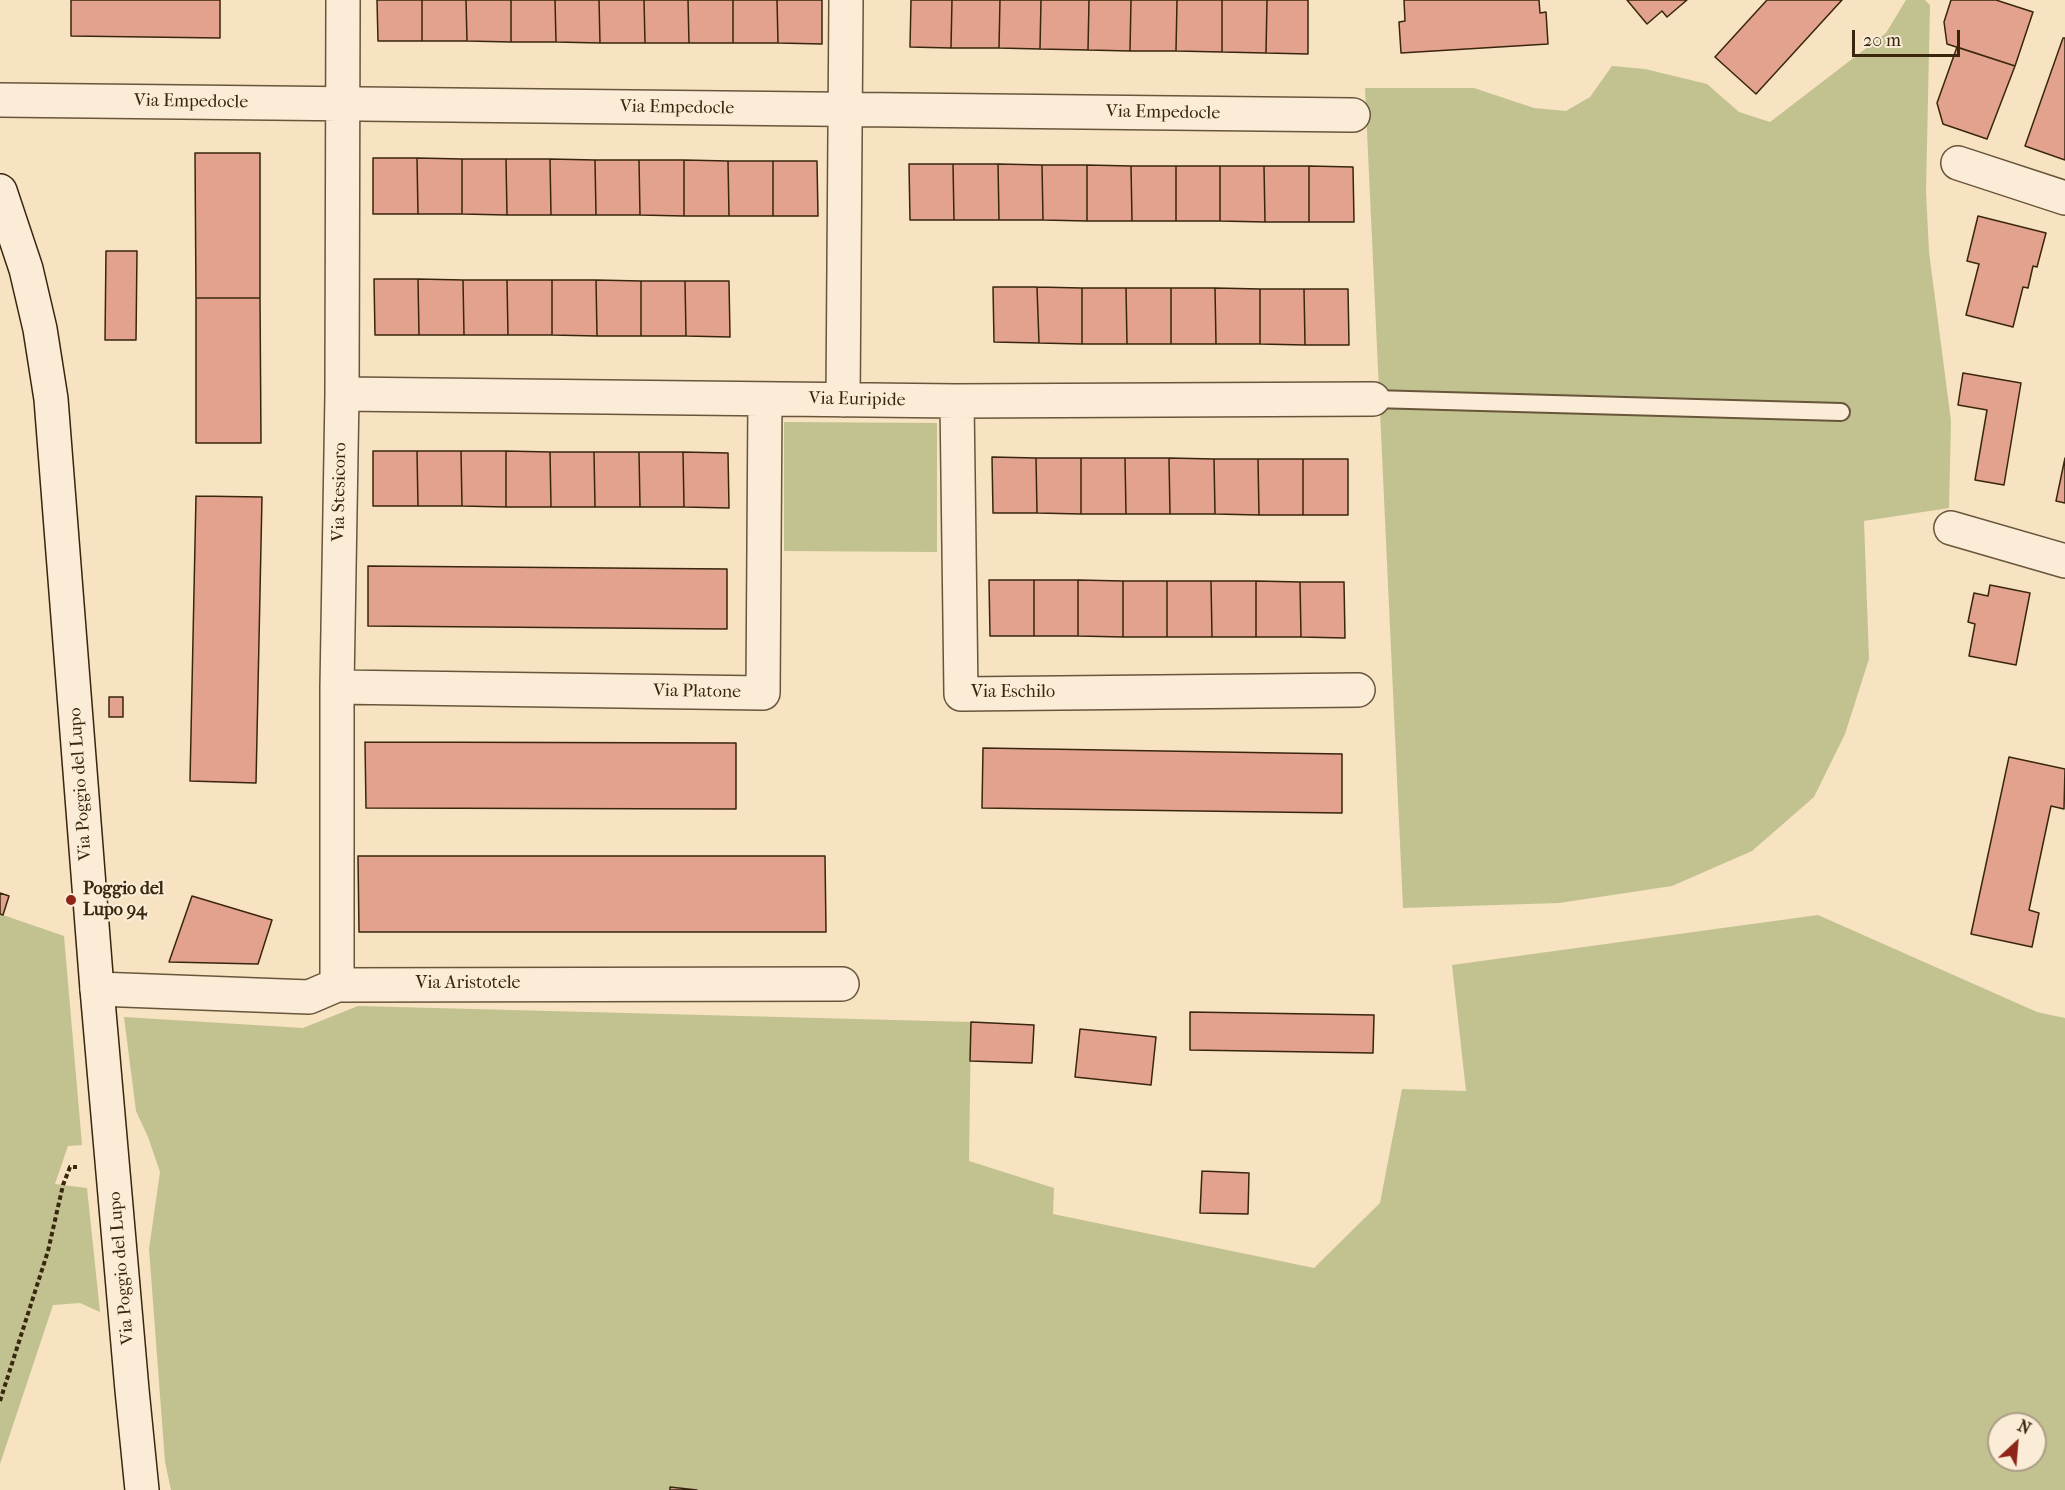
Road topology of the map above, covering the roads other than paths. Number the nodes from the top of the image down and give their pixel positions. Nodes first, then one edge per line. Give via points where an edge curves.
1 (343, 0) edge
2 (846, 0) edge
3 (0, 100) edge
4 (341, 104) junction
5 (845, 109) junction
6 (1353, 114) dead end
7 (1958, 163) dead end
8 (0, 191) edge
9 (2065, 198) edge
10 (342, 394) junction
11 (765, 399) junction
12 (1373, 399) joint
13 (843, 400) junction
14 (957, 401) junction
15 (1841, 412) dead end
16 (1951, 528) dead end
17 (2065, 561) edge
18 (337, 687) junction
19 (1358, 690) dead end
20 (842, 984) dead end
21 (337, 985) junction
22 (97, 989) junction
23 (142, 1490) edge

1 - 4 street, Via Stesicoro
2 - 5 street
3 - 4 street, Via Empedocle
4 - 5 street, Via Empedocle
4 - 10 street, Via Stesicoro
5 - 6 street, Via Empedocle
5 - 13 street
7 - 9 street
8 - 22 street, Via Poggio del Lupo via 26,269 51,399
10 - 11 street, Via Euripide
10 - 18 street, Via Stesicoro
11 - 13 street, Via Euripide
11 - 18 street, Via Platone via 763,693
12 - 14 street, Via Euripide
12 - 15 lane
13 - 14 street, Via Euripide
14 - 19 street, Via Eschilo via 961,694
16 - 17 street
18 - 21 street, Via Stesicoro
20 - 21 street, Via Aristotele
21 - 22 street, Via Aristotele via 309,998
22 - 23 street, Via Poggio del Lupo

